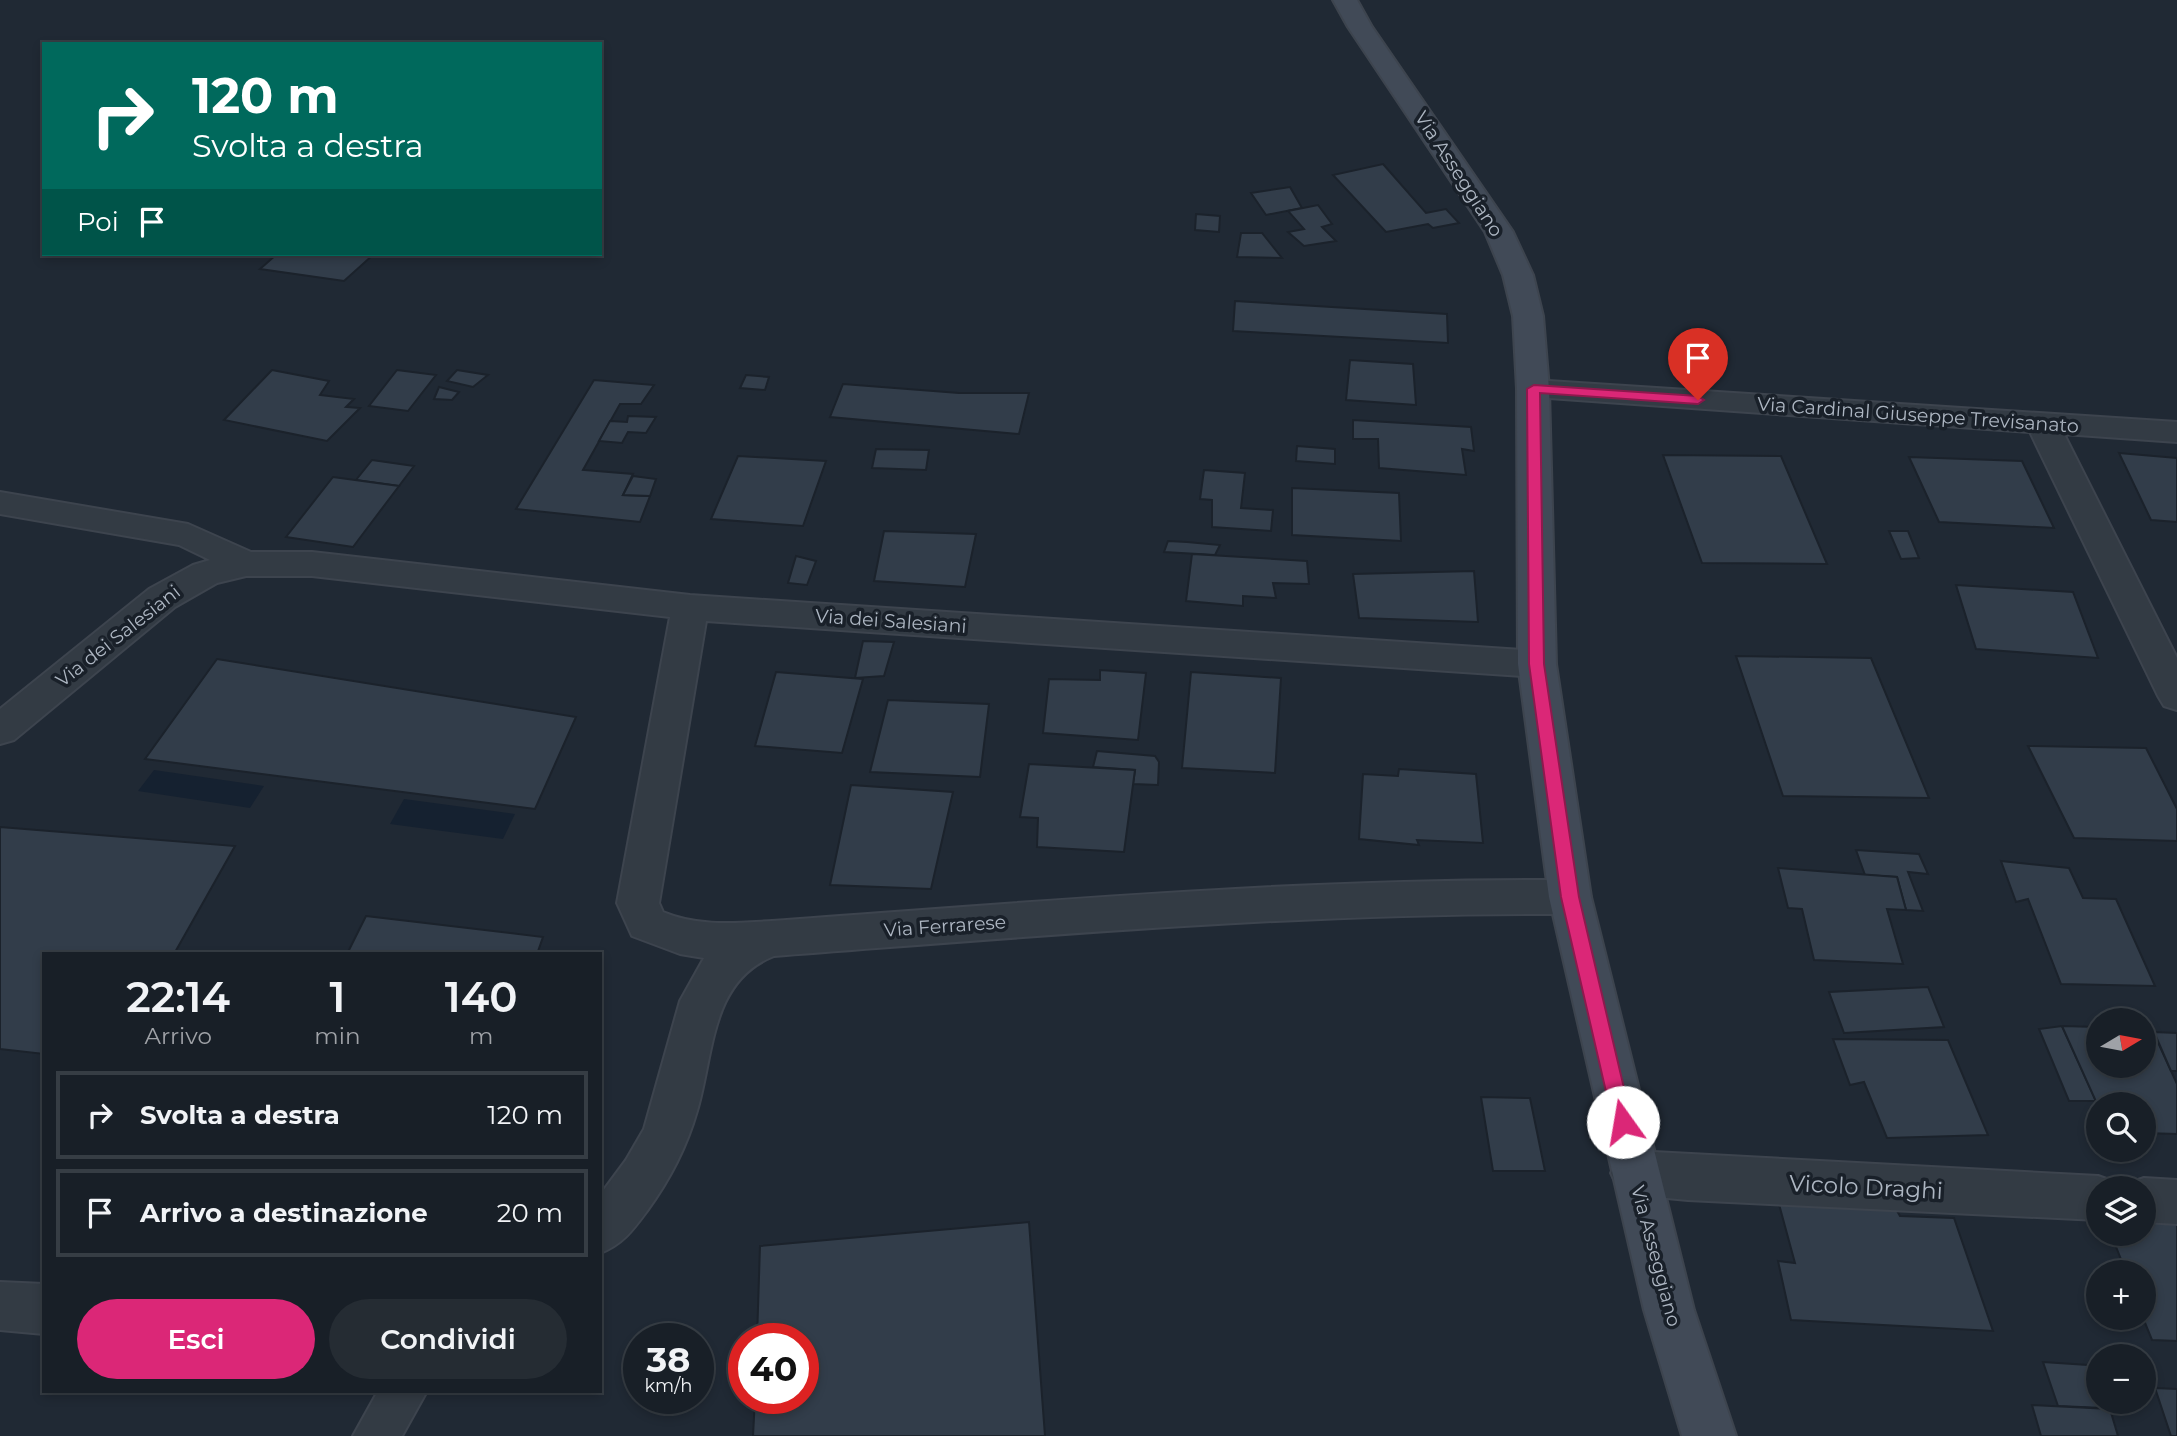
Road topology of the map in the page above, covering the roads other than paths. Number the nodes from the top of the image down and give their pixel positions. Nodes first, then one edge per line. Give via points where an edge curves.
1 (1345, 0) edge
2 (1534, 389) junction
3 (2042, 423) junction
4 (2177, 432) edge
5 (0, 503) edge
6 (246, 564) junction
7 (690, 607) junction
8 (1536, 664) junction
9 (2177, 696) edge
10 (0, 730) edge
11 (1570, 897) junction
12 (772, 939) junction
13 (1634, 1173) junction
14 (2086, 1197) edge
15 (2156, 1201) edge
16 (2177, 1202) edge
17 (602, 1228) edge
18 (0, 1306) edge
19 (42, 1309) edge
20 (403, 1393) edge
21 (376, 1436) edge
22 (1709, 1436) edge

1 - 2 street, Via Asseggiano via 1499,232 1518,275 1528,316
2 - 3 street, Via Cardinal Giuseppe Trevisanato
2 - 8 street, Via Asseggiano
3 - 4 street, Via Cardinal Giuseppe Trevisanato
3 - 9 street
5 - 6 street, Via dei Salesiani via 188,535
6 - 7 street, Via dei Salesiani via 312,564
6 - 10 street, Via dei Salesiani via 206,573 162,598
7 - 8 street, Via dei Salesiani
7 - 12 street, Via Ferrarese via 638,903 647,924 676,937 706,942
8 - 11 street, Via Asseggiano
11 - 12 street, Via Ferrarese via 1264,903
11 - 13 street, Via Asseggiano
12 - 17 street via 740,951 721,969 700,1003 673,1114 651,1163 620,1210
13 - 14 street, Vicolo Draghi
13 - 22 street, Via Asseggiano via 1669,1310
15 - 16 street
18 - 19 street
20 - 21 lane

